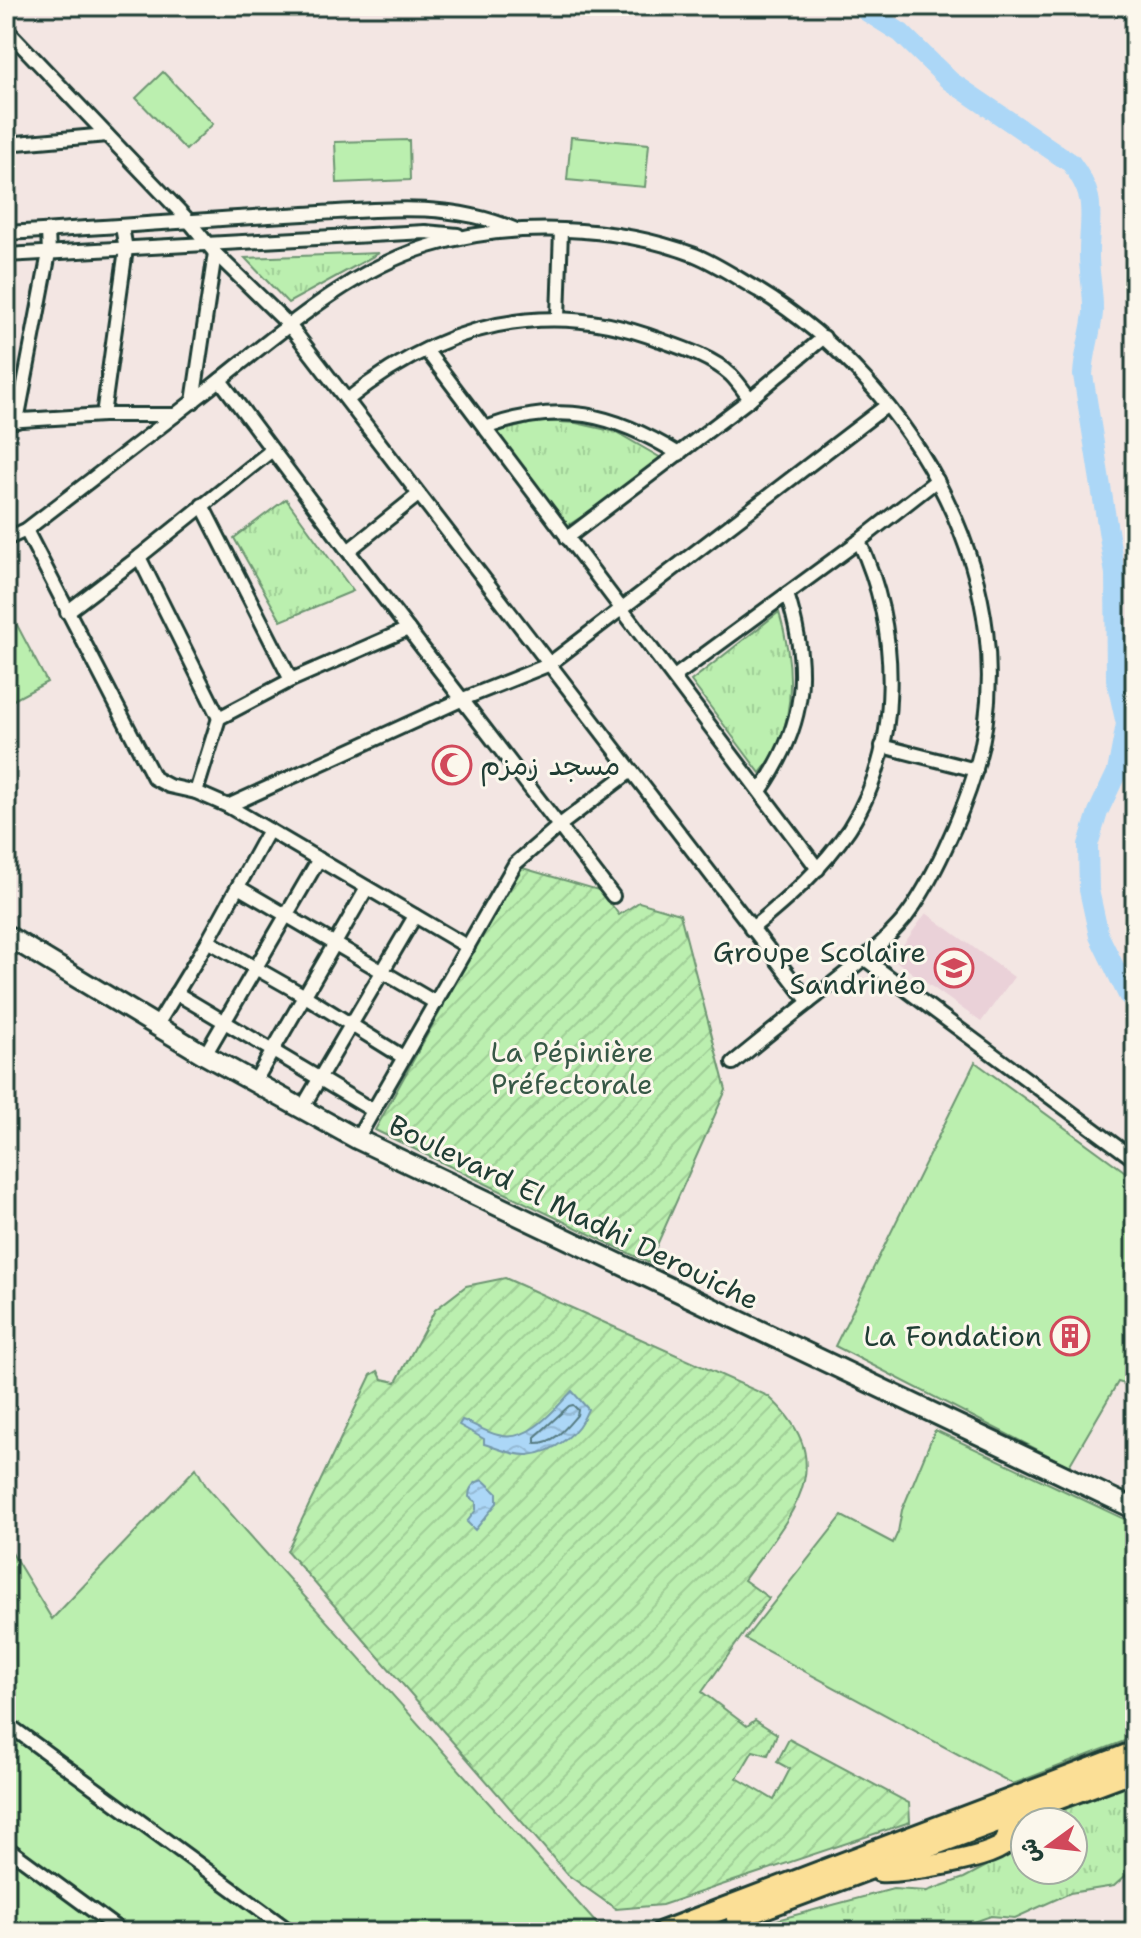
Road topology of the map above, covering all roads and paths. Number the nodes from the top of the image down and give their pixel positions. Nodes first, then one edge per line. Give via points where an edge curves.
1 (6, 29) edge
2 (107, 135) junction
3 (6, 144) edge
4 (188, 220) junction
5 (122, 227) junction
6 (517, 230) junction
7 (561, 230) junction
8 (48, 231) junction
9 (6, 233) edge
10 (469, 236) junction
11 (211, 248) junction
12 (126, 249) junction
13 (49, 253) junction
14 (6, 255) edge
15 (558, 317) junction
16 (289, 325) junction
17 (824, 337) junction
18 (426, 350) junction
19 (220, 380) junction
20 (750, 399) junction
21 (347, 400) junction
22 (193, 402) junction
23 (886, 406) junction
24 (103, 415) junction
25 (175, 415) junction
26 (12, 421) edge
27 (485, 428) junction
28 (272, 450) junction
29 (679, 454) junction
30 (937, 480) junction
31 (418, 495) junction
32 (202, 505) junction
33 (26, 530) junction
34 (567, 538) junction
35 (6, 539) edge
36 (859, 541) junction
37 (348, 551) junction
38 (139, 557) junction
39 (787, 594) junction
40 (622, 609) junction
41 (67, 612) junction
42 (408, 629) junction
43 (548, 665) junction
44 (674, 677) junction
45 (291, 680) junction
46 (463, 699) junction
47 (219, 718) junction
48 (882, 746) junction
49 (976, 770) junction
50 (631, 771) junction
51 (760, 791) junction
52 (196, 792) junction
53 (228, 806) junction
54 (560, 825) junction
55 (269, 830) junction
56 (319, 859) junction
57 (818, 869) junction
58 (238, 887) junction
59 (367, 888) junction
60 (613, 896) dead end
61 (287, 916) junction
62 (415, 916) junction
63 (751, 929) junction
64 (6, 935) edge
65 (208, 941) junction
66 (335, 943) junction
67 (468, 947) junction
68 (865, 959) junction
69 (257, 968) junction
70 (381, 971) junction
71 (176, 993) junction
72 (305, 996) junction
73 (809, 1002) junction
74 (436, 1003) junction
75 (223, 1023) junction
76 (351, 1024) junction
77 (157, 1025) junction
78 (272, 1050) junction
79 (205, 1055) junction
80 (403, 1057) junction
81 (733, 1063) dead end
82 (319, 1078) junction
83 (254, 1083) junction
84 (301, 1110) junction
85 (372, 1110) junction
86 (357, 1139) junction
87 (1135, 1160) edge
88 (1135, 1509) edge
89 (6, 1723) edge
90 (1135, 1752) edge
91 (1135, 1770) edge
92 (1006, 1810) junction
93 (6, 1847) edge
94 (122, 1932) edge
95 (291, 1932) edge
96 (662, 1932) edge
97 (700, 1932) edge

1 - 2 street
2 - 3 street
2 - 4 street
4 - 5 street
4 - 6 street via 422,208 486,217
4 - 11 street
5 - 8 street
5 - 12 street
6 - 7 street
6 - 10 street
7 - 15 street
7 - 17 street via 693,254 794,312
8 - 9 street
8 - 13 street
10 - 11 street via 425,232
10 - 16 street via 393,260
11 - 12 street
11 - 16 street
11 - 22 street
12 - 13 street
12 - 24 street
13 - 14 street
13 - 26 street
15 - 18 street via 483,328
15 - 20 street via 624,327 685,350 731,374
16 - 19 street
16 - 21 street
17 - 20 street
17 - 23 street
18 - 21 street
18 - 27 street
19 - 22 street
19 - 28 street
20 - 29 street
21 - 31 street
22 - 25 street
23 - 30 street
23 - 40 street
24 - 25 street
24 - 26 street
25 - 33 street
27 - 29 street via 531,415 582,415 628,426
27 - 34 street
28 - 32 street
28 - 37 street
29 - 34 street
30 - 36 street
30 - 49 street via 962,532 982,609 988,683
31 - 37 street
31 - 43 street
32 - 38 street
32 - 45 street
33 - 35 street
33 - 41 street
34 - 40 street
36 - 39 street
36 - 48 street via 887,633 889,694
37 - 42 street
38 - 41 street
38 - 47 street
39 - 44 street
39 - 51 street via 799,644 802,689 788,744
40 - 43 street
40 - 44 street
41 - 52 street via 154,778
42 - 45 street
42 - 46 street
43 - 46 street
43 - 50 street
44 - 51 street
45 - 47 street
46 - 53 street
46 - 54 street
47 - 52 street
48 - 49 street
48 - 57 street via 860,808
49 - 68 street via 920,894
50 - 54 street
50 - 63 street
51 - 57 street
52 - 53 street
53 - 55 street
54 - 60 street
54 - 67 street via 515,864
55 - 56 street
55 - 58 street
56 - 59 street
56 - 61 street
57 - 63 street
58 - 61 street
58 - 65 street
59 - 62 street
59 - 66 street
61 - 66 street
61 - 69 street
62 - 67 street
62 - 70 street
63 - 73 street
64 - 77 street, Boulevard El Madhi Derouiche
65 - 69 street
65 - 71 street
66 - 70 street
66 - 72 street
67 - 74 street
68 - 73 street
68 - 87 street
69 - 72 street
69 - 75 street
70 - 74 street
70 - 76 street
71 - 75 street
71 - 77 street
72 - 76 street
72 - 78 street
73 - 81 street
74 - 80 street
75 - 78 street
75 - 79 street
76 - 80 street
76 - 82 street
77 - 79 street, Boulevard El Madhi Derouiche
78 - 82 street
78 - 83 street
79 - 83 street, Boulevard El Madhi Derouiche
80 - 85 street
82 - 84 street
82 - 85 street
83 - 84 street, Boulevard El Madhi Derouiche
84 - 86 street, Boulevard El Madhi Derouiche
85 - 86 street
86 - 88 street, Boulevard El Madhi Derouiche
89 - 95 street
90 - 92 main road
91 - 92 main road
92 - 96 main road
92 - 97 main road
93 - 94 street

